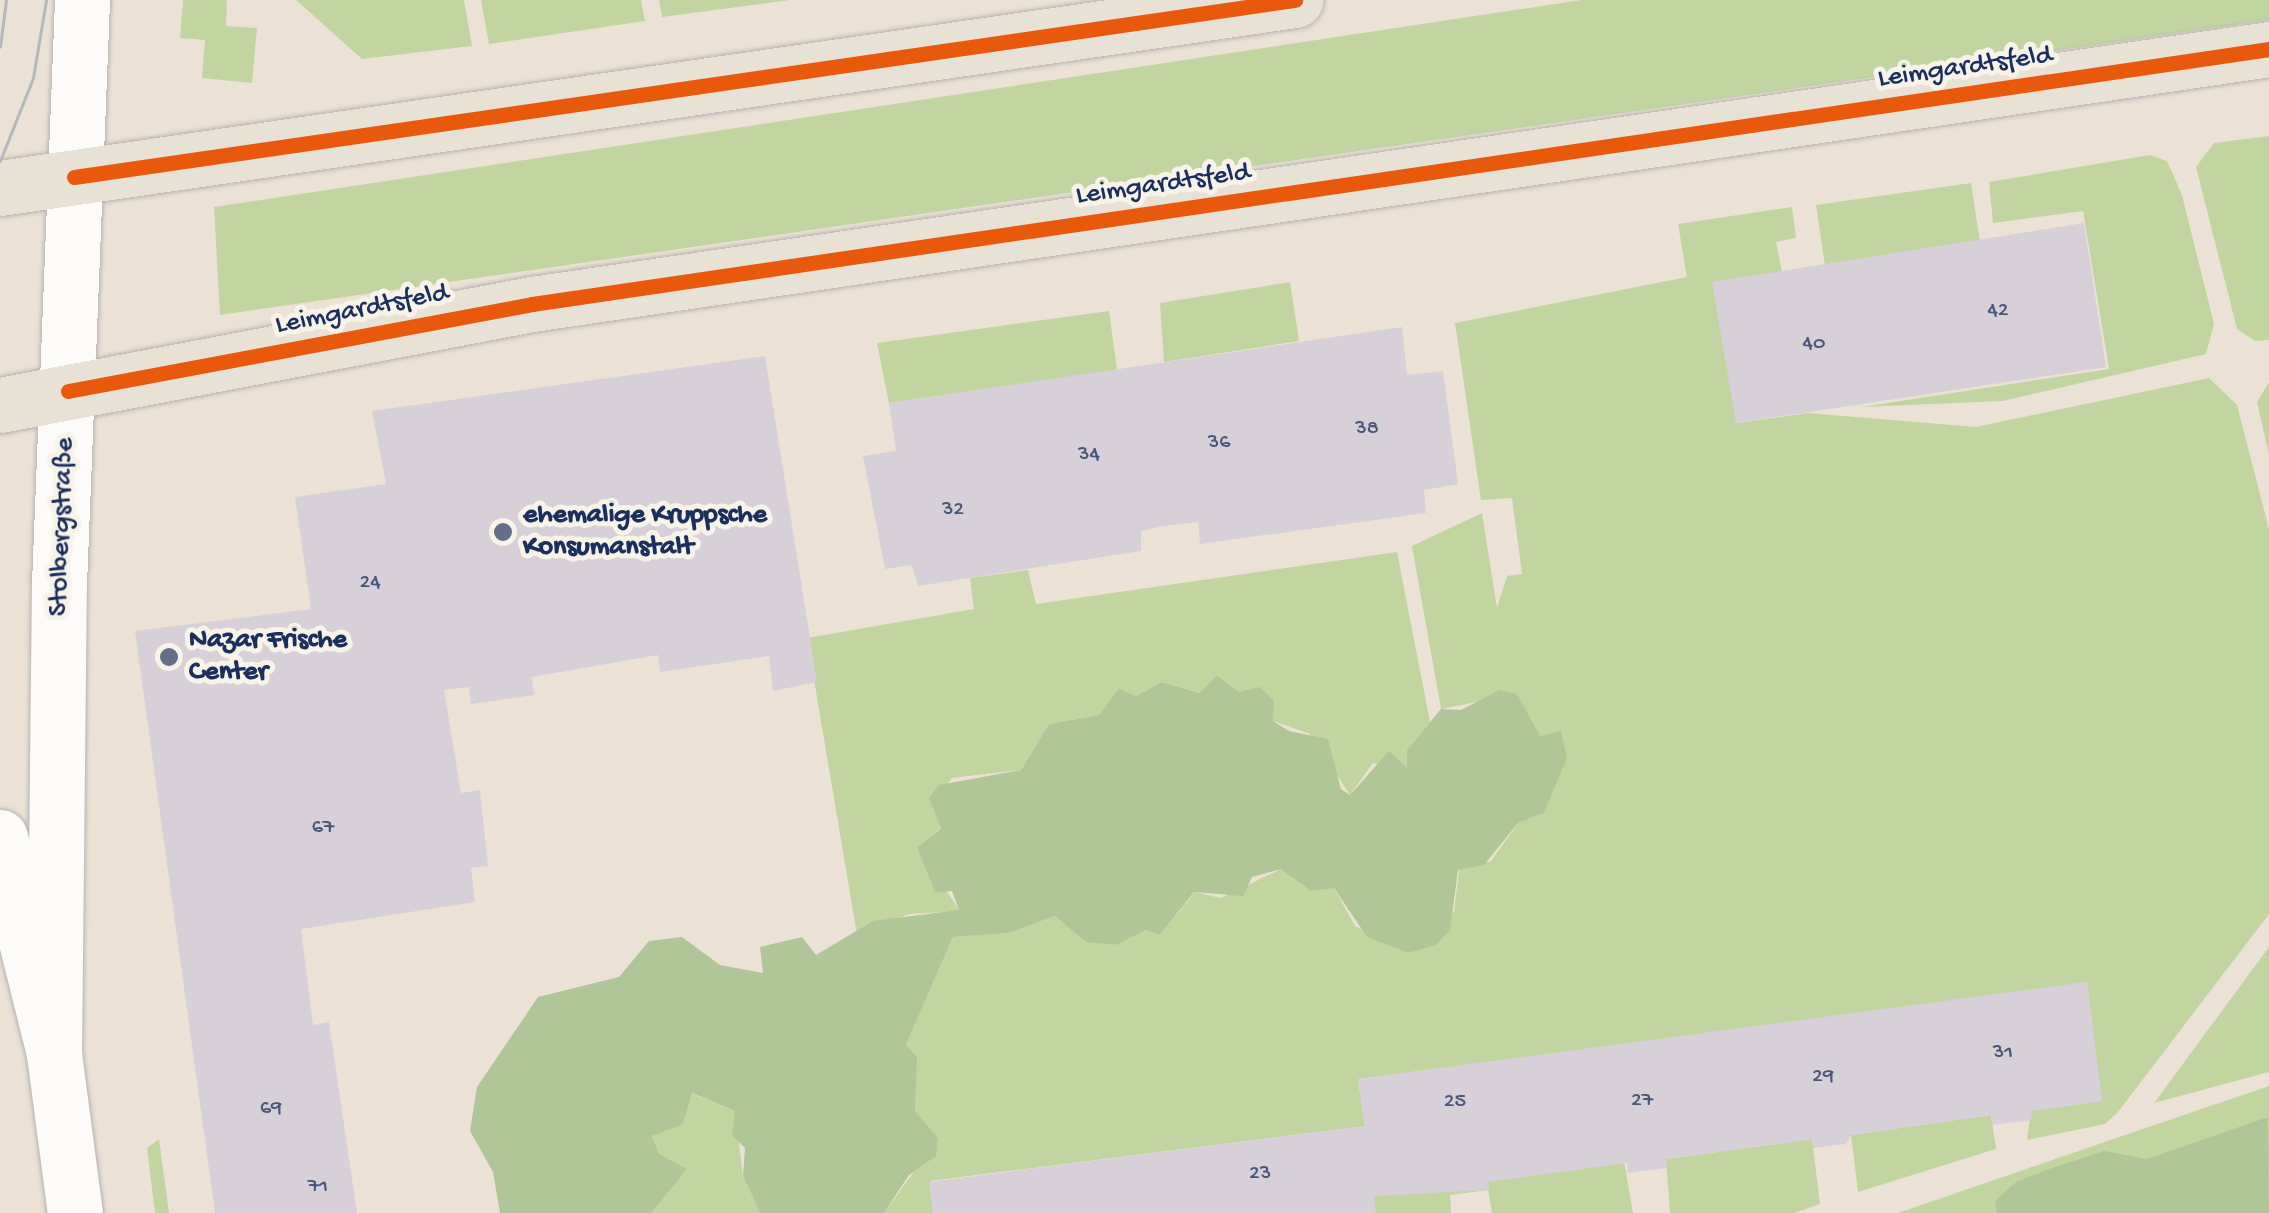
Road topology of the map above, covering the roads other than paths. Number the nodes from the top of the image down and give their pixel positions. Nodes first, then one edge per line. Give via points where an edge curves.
1 (82, 0) edge
2 (1295, 0) edge
3 (2269, 48) edge
4 (74, 177) junction
5 (0, 188) edge
6 (68, 391) junction
7 (0, 406) edge
8 (0, 836) edge
9 (54, 1054) junction
10 (75, 1213) edge

1 - 4 street, Stolbergstraße
2 - 4 main road
3 - 6 main road, Leimgardtsfeld via 532,304
4 - 5 main road
4 - 6 street, Stolbergstraße
6 - 7 main road, Leimgardtsfeld
6 - 9 street, Stolbergstraße
8 - 9 street, Stolbergstraße
9 - 10 street, Stolbergstraße

